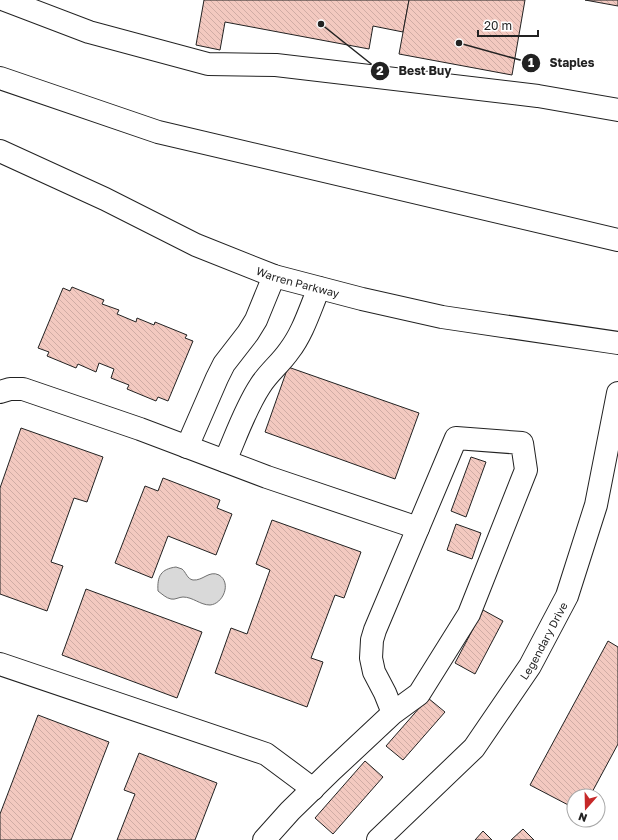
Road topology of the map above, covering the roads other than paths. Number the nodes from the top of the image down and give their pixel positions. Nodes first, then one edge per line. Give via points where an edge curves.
1 (5, 0) edge
2 (0, 78) edge
3 (618, 110) edge
4 (0, 151) edge
5 (618, 240) edge
6 (274, 276) junction
7 (319, 288) junction
8 (618, 343) edge
9 (0, 392) edge
10 (618, 393) edge
11 (187, 447) junction
12 (225, 461) junction
13 (418, 528) junction
14 (0, 664) edge
15 (393, 713) junction
16 (313, 789) junction
17 (264, 840) edge
18 (378, 840) edge

1 - 3 main road via 89,32 208,64 276,65 538,96
2 - 5 main road via 158,132
4 - 6 main road, Warren Parkway via 105,199 196,245
6 - 7 main road, Warren Parkway
6 - 11 main road via 256,320 216,378
7 - 8 main road, Warren Parkway via 442,317
7 - 12 main road via 297,338 259,387
9 - 11 main road via 22,389
10 - 18 main road, Legendary Drive via 596,505 567,596 530,666 474,748
11 - 12 main road
12 - 13 main road
13 - 15 main road via 372,640 371,658 374,672 386,693
13 - 15 main road via 456,438 522,442 526,470 469,614 419,694
14 - 16 main road via 266,754
15 - 16 main road
16 - 17 main road

